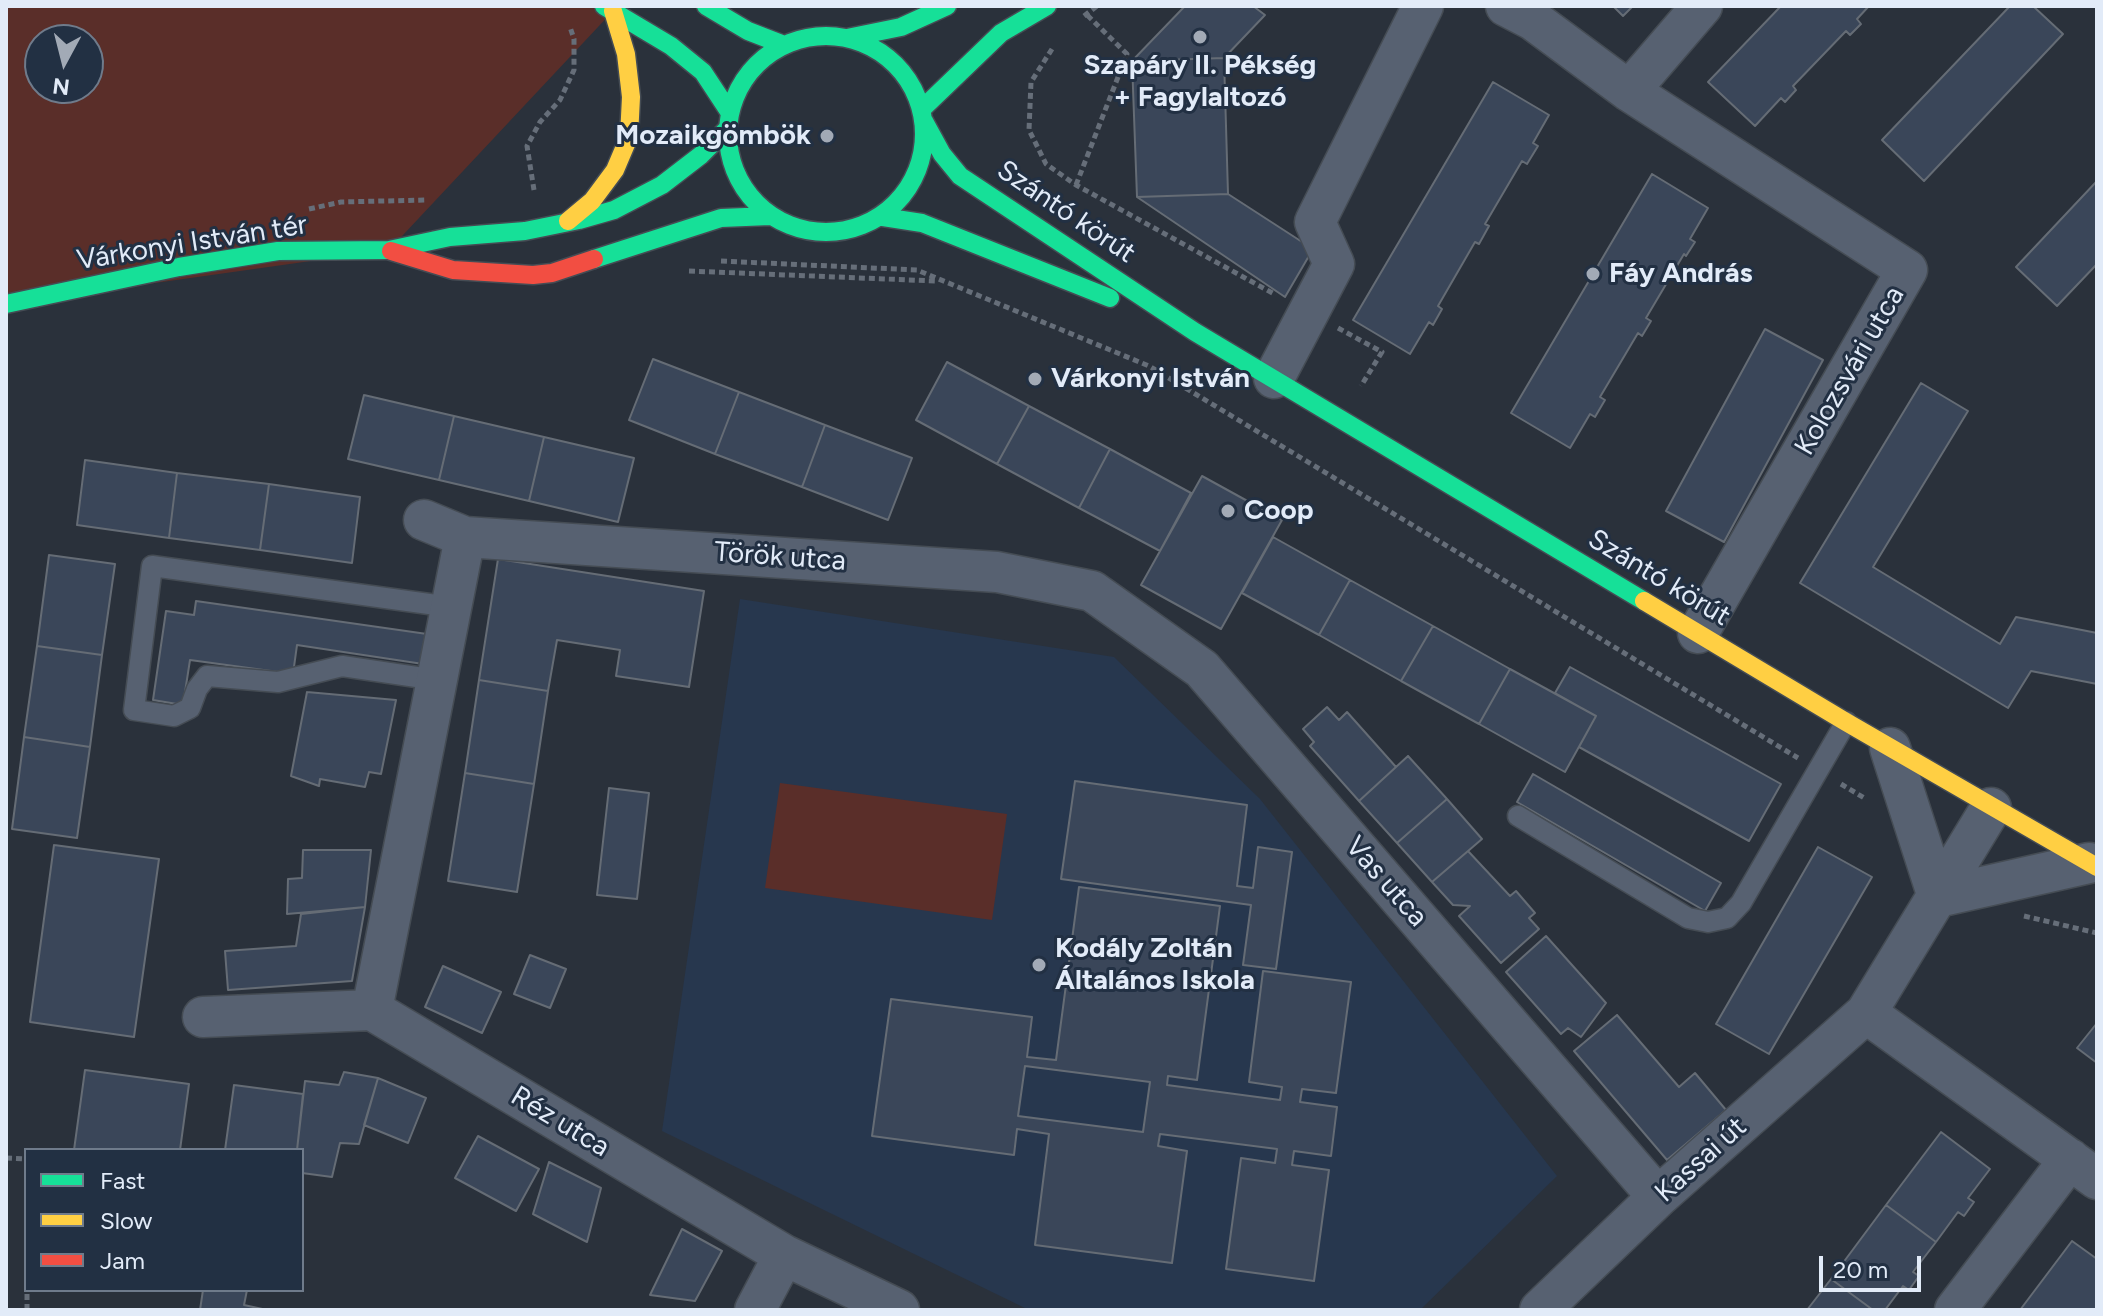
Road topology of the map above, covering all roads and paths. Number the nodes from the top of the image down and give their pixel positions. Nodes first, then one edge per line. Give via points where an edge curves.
1 (706, 6) edge
2 (947, 6) edge
3 (1047, 6) edge
4 (1097, 6) edge
5 (1423, 6) edge
6 (1506, 6) edge
7 (1702, 6) edge
8 (608, 9) edge
9 (1086, 14) junction
10 (569, 24) dead end
11 (1076, 24) dead end
12 (847, 38) junction
13 (1056, 44) dead end
14 (784, 45) junction
15 (1629, 91) junction
16 (923, 115) junction
17 (728, 121) junction
18 (1076, 185) junction
19 (535, 197) dead end
20 (770, 216) junction
21 (883, 217) junction
22 (567, 222) junction
23 (389, 250) junction
24 (708, 260) dead end
25 (679, 270) dead end
26 (940, 281) junction
27 (6, 304) edge
28 (1310, 313) junction
29 (1195, 332) junction
30 (1382, 352) dead end
31 (1274, 378) junction
32 (424, 520) dead end
33 (465, 537) junction
34 (1092, 591) joint
35 (451, 607) junction
36 (1698, 633) junction
37 (437, 680) junction
38 (1846, 722) junction
39 (1890, 748) junction
40 (1818, 770) junction
41 (1878, 806) dead end
42 (1991, 808) junction
43 (1518, 816) dead end
44 (2093, 865) edge
45 (1938, 897) junction
46 (2010, 913) dead end
47 (2097, 933) edge
48 (372, 1010) junction
49 (1866, 1013) junction
50 (203, 1017) dead end
51 (2083, 1169) edge
52 (1658, 1197) junction
53 (784, 1255) junction
54 (755, 1310) edge
55 (899, 1310) edge
56 (1540, 1310) edge
57 (1955, 1310) edge

1 - 14 street
2 - 12 street via 901,27
3 - 16 street via 1001,33
4 - 9 path
5 - 28 street via 1315,222 1334,264
6 - 15 street, Kolozsvári utca
7 - 15 street
8 - 17 street via 703,72
8 - 22 street via 626,54 629,137 615,170 592,201
9 - 11 path
9 - 18 path via 1127,54
10 - 19 path via 574,70 527,146
12 - 14 street via 815,36
12 - 16 street via 880,51 907,76
13 - 18 path via 1031,82 1029,130 1046,164
14 - 17 street via 759,62 740,85
15 - 36 street, Kolozsvári utca via 1907,270
16 - 21 street via 923,153 912,183
16 - 29 street, Szántó körút via 960,176
17 - 20 street via 731,162 746,193
17 - 22 street, Várkonyi István tér via 701,155 662,185 614,210
18 - 28 path
20 - 21 street via 800,229 833,233
20 - 23 street, Várkonyi István tér via 721,218 533,275 453,270
21 - 29 street, Szántó körút via 922,223
22 - 23 street, Várkonyi István tér
23 - 27 street, Várkonyi István tér via 278,251
24 - 26 path via 917,270
25 - 26 path
26 - 40 path via 1149,366
28 - 30 path
28 - 31 street
29 - 31 street, Szántó körút
31 - 36 street, Szántó körút
32 - 33 street, Török utca
33 - 34 street, Török utca via 997,572
33 - 35 street
34 - 52 street, Vas utca via 1202,669
35 - 37 street
35 - 37 lane via 152,566 134,710 174,716 190,708 207,676 278,682 342,666
36 - 38 street, Szántó körút
37 - 48 street
38 - 39 street, Szántó körút
38 - 40 lane
39 - 42 street, Szántó körút
39 - 45 street
40 - 41 path
40 - 43 lane via 1741,903 1727,918 1708,922 1688,918
42 - 44 street, Szántó körút
42 - 45 street, Kassai út
44 - 45 street
45 - 49 street, Kassai út
46 - 47 path
48 - 50 street
48 - 53 street, Réz utca
49 - 51 street
49 - 52 street, Kassai út
51 - 57 street
52 - 56 street, Kassai út
53 - 54 street
53 - 55 street, Réz utca

